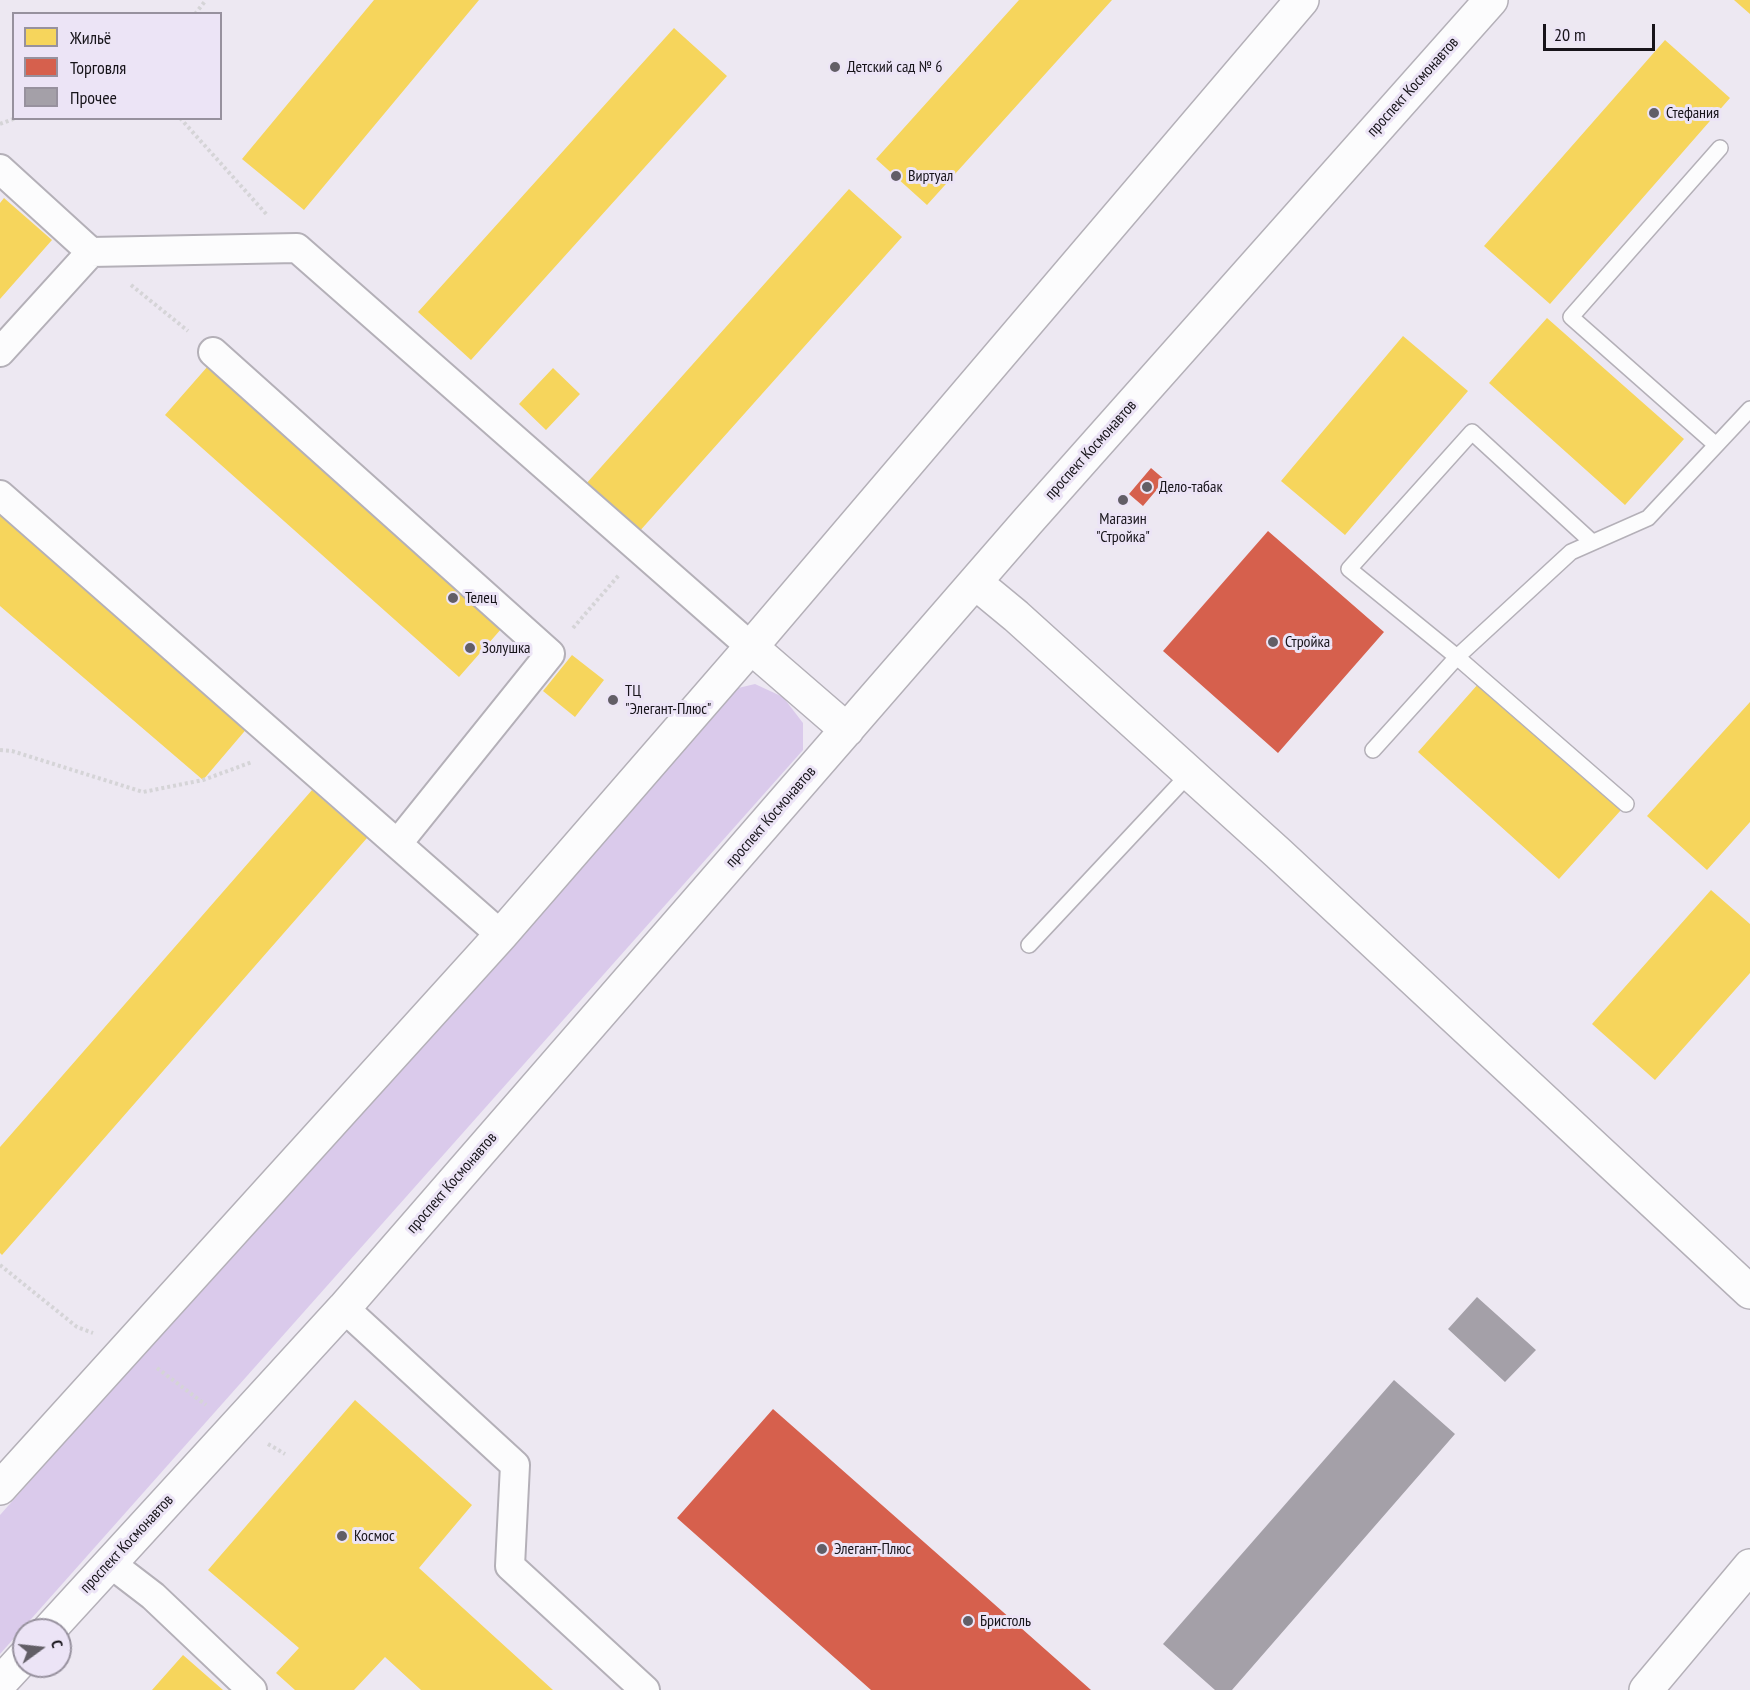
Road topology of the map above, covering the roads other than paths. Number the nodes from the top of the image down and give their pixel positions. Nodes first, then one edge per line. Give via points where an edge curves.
1 (1302, 0) edge
2 (1491, 0) edge
3 (1720, 148) dead end
4 (0, 169) edge
5 (91, 252) junction
6 (0, 352) edge
7 (213, 352) road end
8 (1750, 409) edge
9 (1716, 445) junction
10 (0, 495) edge
11 (1592, 542) junction
12 (976, 583) junction
13 (751, 646) junction
14 (1457, 657) junction
15 (847, 730) junction
16 (1373, 750) dead end
17 (1189, 774) junction
18 (1626, 804) dead end
19 (398, 843) junction
20 (501, 935) junction
21 (1029, 945) dead end
22 (1750, 1292) edge
23 (344, 1308) junction
24 (0, 1488) edge
25 (110, 1563) junction
26 (1750, 1566) edge
27 (60, 1618) edge
28 (12, 1670) edge
29 (0, 1683) edge
30 (252, 1690) edge
31 (645, 1690) edge
32 (1646, 1690) edge

1 - 13 main road
2 - 12 main road, проспект Космонавтов
3 - 9 lane via 1571,317
4 - 5 street
5 - 6 street
5 - 13 street via 297,248
7 - 19 street via 550,654
8 - 9 lane
9 - 11 lane via 1648,518
10 - 19 street
11 - 14 lane via 1571,552
11 - 14 lane via 1472,432 1349,569
12 - 15 main road, проспект Космонавтов
12 - 17 main road
13 - 15 main road
13 - 20 main road
14 - 16 lane
14 - 18 lane
15 - 23 main road, проспект Космонавтов
17 - 21 lane
17 - 22 main road
19 - 20 street
20 - 24 main road
23 - 25 main road, проспект Космонавтов
23 - 31 street via 515,1465 510,1566
25 - 27 main road, проспект Космонавтов
25 - 30 street via 153,1596
26 - 32 main road
28 - 29 main road

